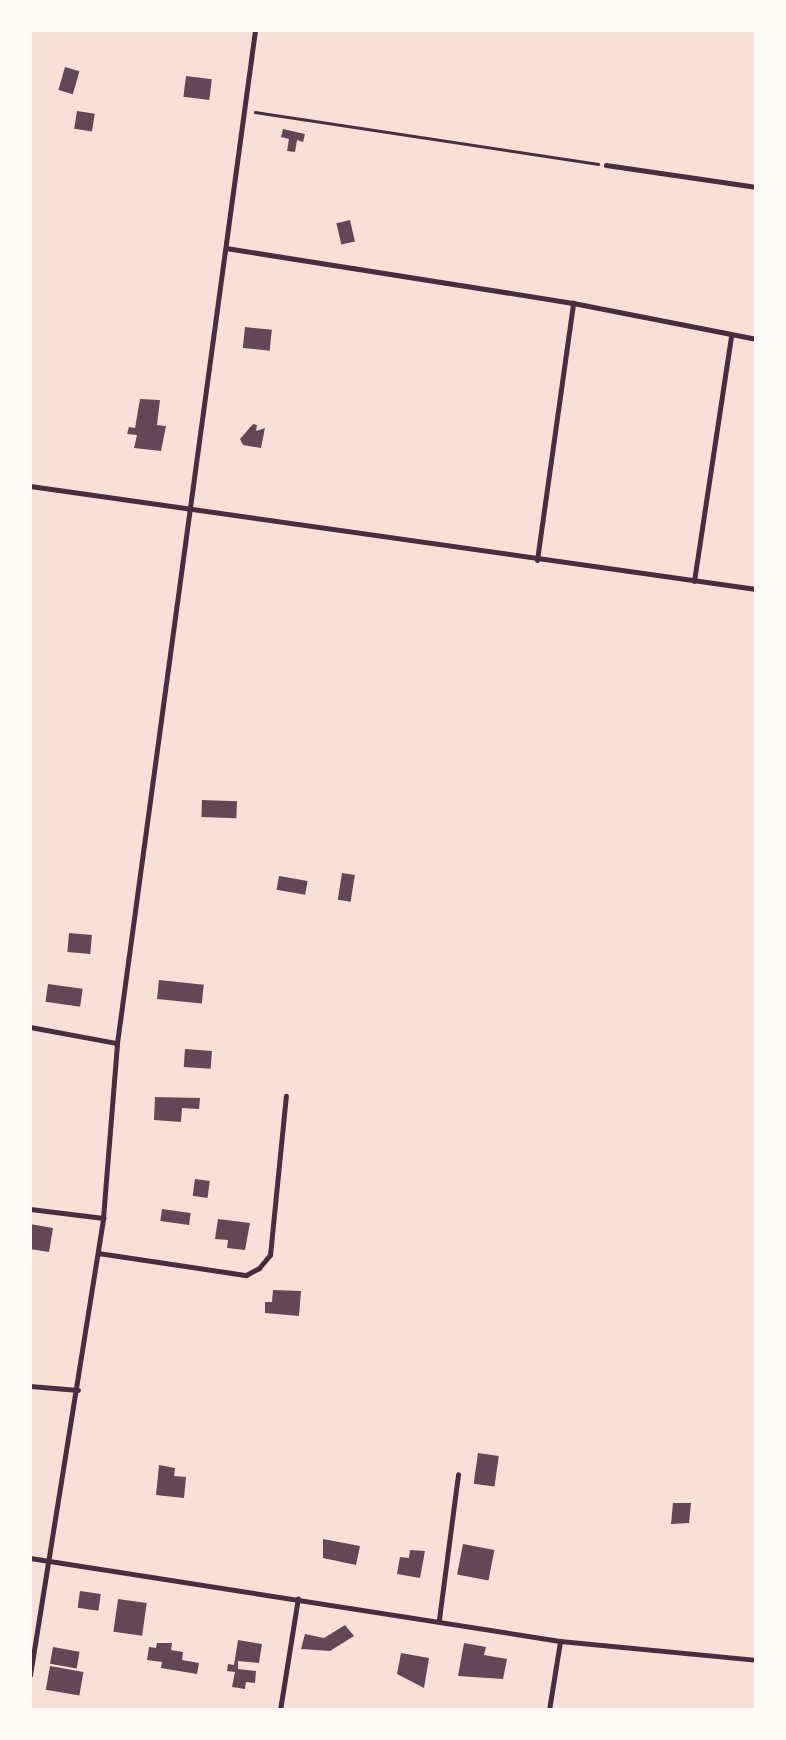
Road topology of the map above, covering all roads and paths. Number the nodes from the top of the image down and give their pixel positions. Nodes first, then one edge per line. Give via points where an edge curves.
1 (255, 30) edge
2 (244, 110) junction
3 (606, 165) joint
4 (756, 187) edge
5 (226, 248) junction
6 (573, 303) junction
7 (731, 337) junction
8 (756, 338) edge
9 (30, 486) edge
10 (189, 510) junction
11 (537, 560) junction
12 (694, 582) junction
13 (756, 589) edge
14 (30, 1027) edge
15 (117, 1043) junction
16 (286, 1096) dead end
17 (30, 1209) edge
18 (104, 1218) junction
19 (98, 1252) junction
20 (30, 1386) edge
21 (78, 1390) junction
22 (458, 1474) dead end
23 (30, 1558) edge
24 (48, 1560) junction
25 (298, 1598) junction
26 (439, 1619) junction
27 (560, 1642) junction
28 (756, 1660) edge
29 (30, 1675) edge
30 (280, 1710) edge
31 (548, 1710) edge

1 - 2 street
2 - 3 path
2 - 5 street
3 - 4 street
5 - 6 street
5 - 10 street
6 - 7 street
6 - 11 street
7 - 8 street
7 - 12 street
9 - 10 street
10 - 11 street
10 - 15 street
11 - 12 street
12 - 13 street
14 - 15 street
15 - 18 street
16 - 19 street via 270,1255 259,1268 246,1275
17 - 18 street
18 - 19 street
19 - 21 street
20 - 21 street
21 - 24 street
22 - 26 street
23 - 24 street
24 - 25 street
24 - 29 street
25 - 26 street
25 - 30 street
26 - 27 street
27 - 28 street
27 - 31 street

